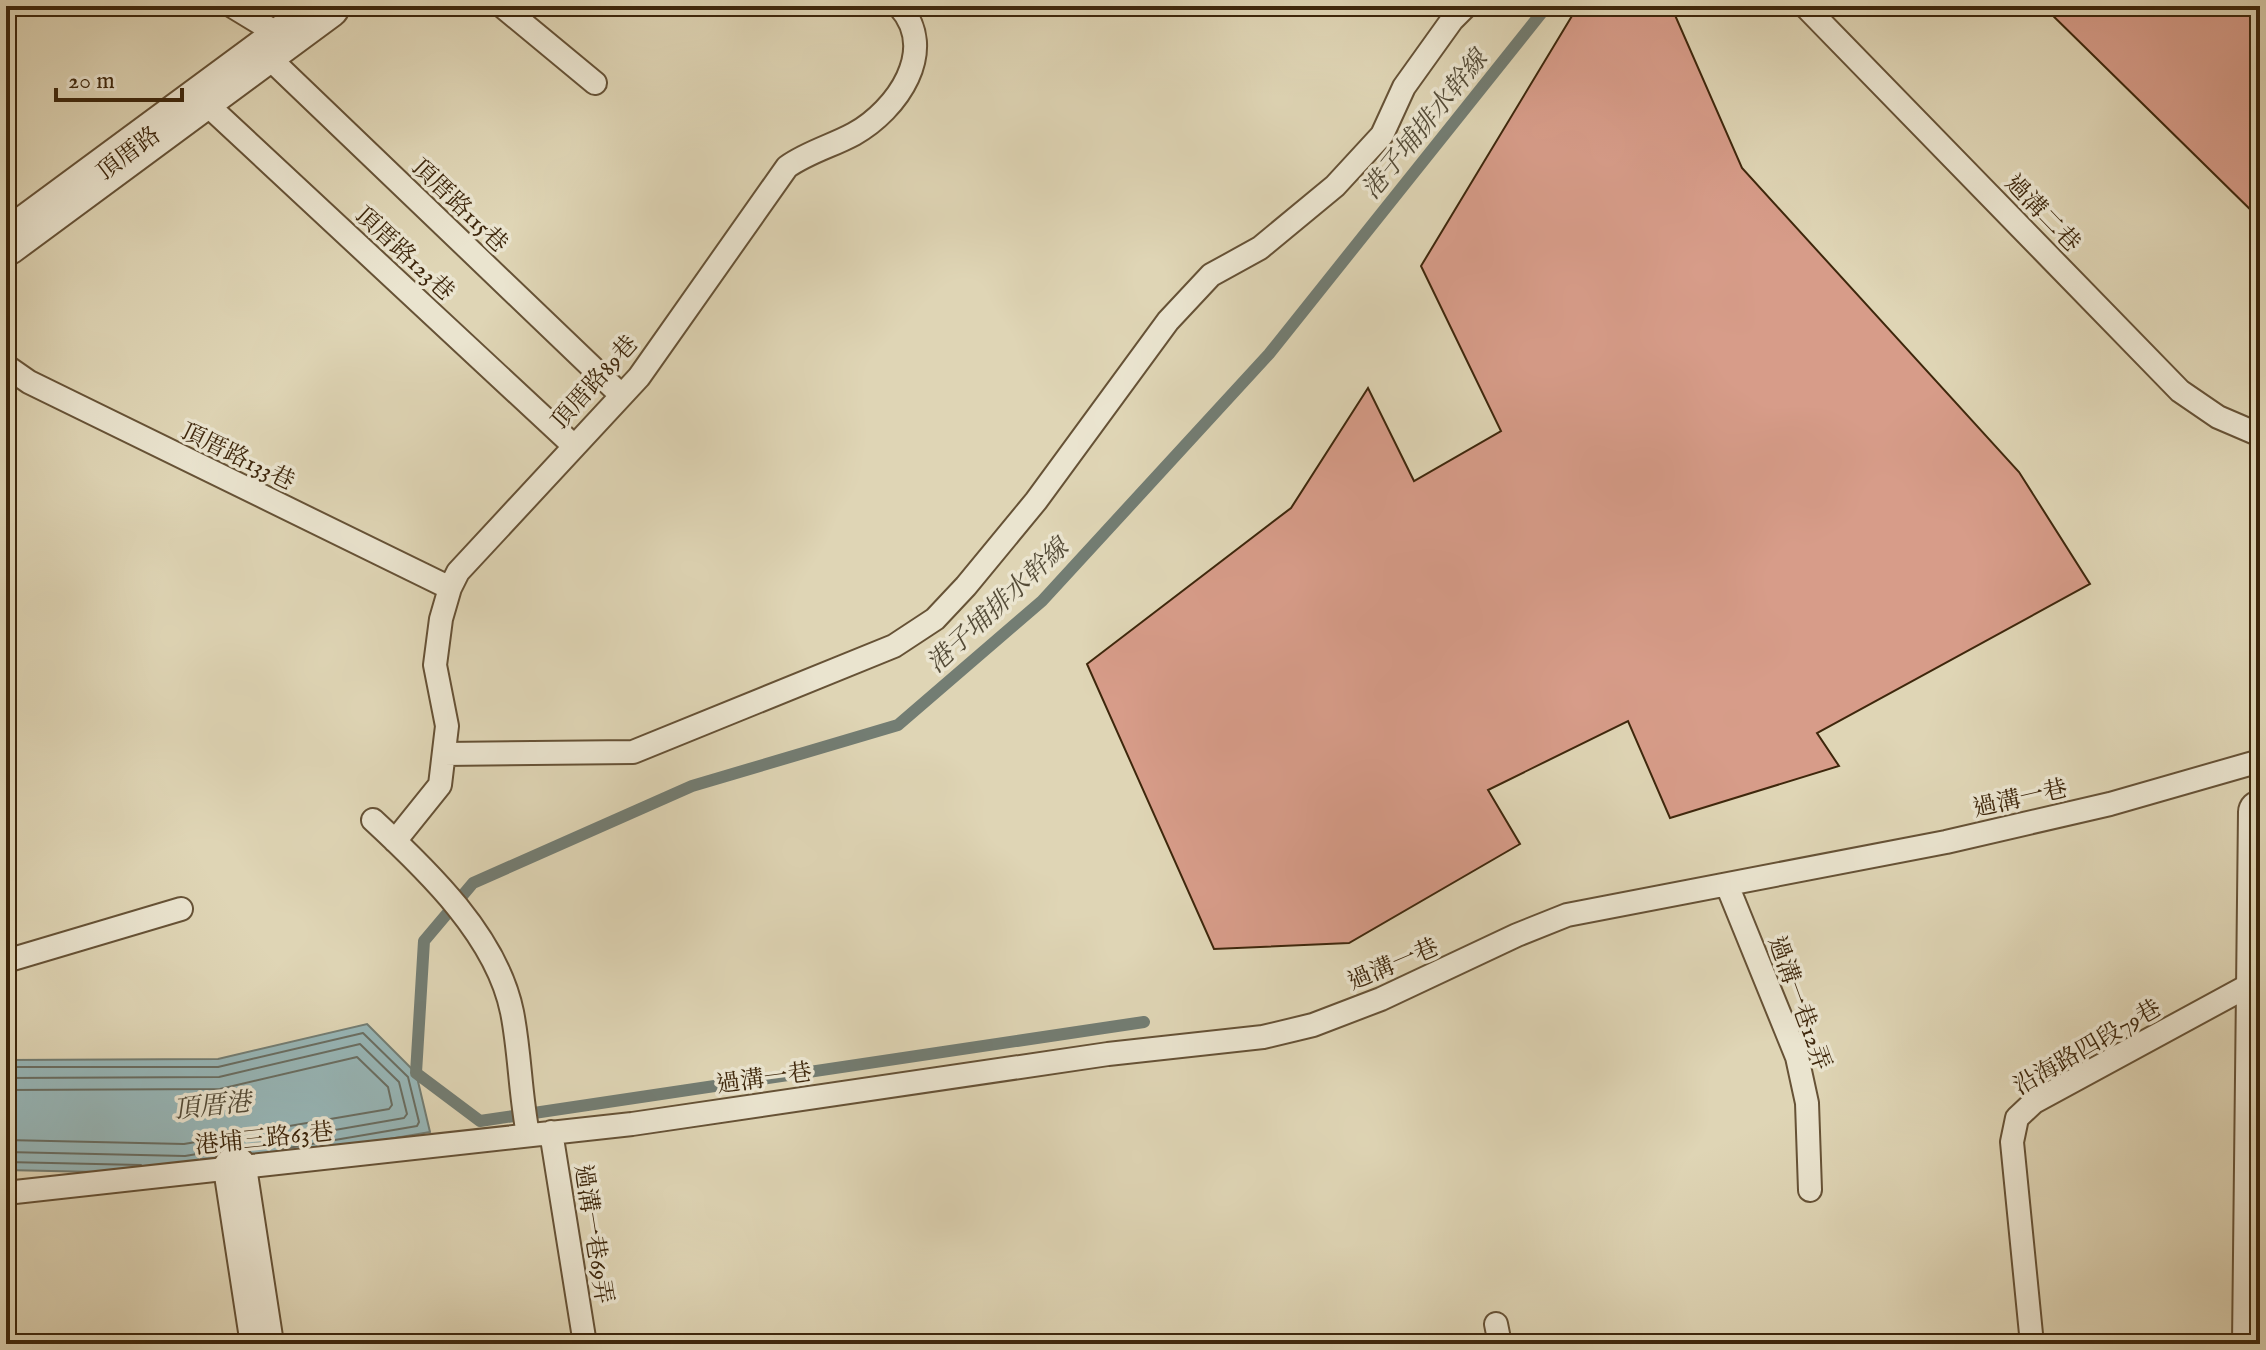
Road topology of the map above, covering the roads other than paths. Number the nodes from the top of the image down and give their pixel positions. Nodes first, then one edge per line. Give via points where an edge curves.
1 (232, 6) edge
2 (327, 6) edge
3 (502, 6) edge
4 (899, 6) edge
5 (1466, 6) edge
6 (1805, 6) edge
7 (273, 45) junction
8 (595, 83) dead end
9 (200, 98) junction
10 (6, 243) edge
11 (6, 366) edge
12 (621, 395) junction
13 (2260, 435) edge
14 (573, 445) junction
15 (450, 588) junction
16 (444, 754) junction
17 (2260, 761) edge
18 (2260, 812) edge
19 (373, 820) dead end
20 (395, 841) junction
21 (1727, 885) junction
22 (181, 909) dead end
23 (6, 961) edge
24 (2257, 981) junction
25 (526, 1126) junction
26 (551, 1132) junction
27 (235, 1168) junction
28 (1810, 1190) dead end
29 (6, 1193) edge
30 (262, 1344) edge
31 (585, 1344) edge
32 (2032, 1344) edge
33 (2254, 1344) edge

1 - 7 lane, 頂厝路115巷
2 - 7 street, 頂厝路
3 - 8 lane
4 - 12 lane, 頂厝路89巷 via 917,42 915,63 900,91 853,134 787,167
5 - 16 lane via 1404,87 1382,135 1335,186 1260,248 1211,275 1168,321 1036,501 935,619 894,646 633,752
6 - 13 lane, 過溝二巷 via 2180,391 2218,417
7 - 9 street, 頂厝路
7 - 12 lane, 頂厝路115巷
9 - 10 street, 頂厝路
9 - 14 lane, 頂厝路123巷
11 - 15 lane, 頂厝路133巷 via 29,382
12 - 14 lane, 頂厝路89巷
14 - 15 lane, 頂厝路89巷 via 458,572
15 - 16 lane, 頂厝路89巷 via 435,665 447,726
16 - 20 lane, 頂厝路89巷 via 440,785
17 - 21 lane, 過溝一巷 via 2110,804
18 - 24 street
19 - 20 lane
20 - 25 lane via 477,934 498,968 512,1011
21 - 26 lane, 過溝一巷 via 1567,915 1381,999 1263,1037
21 - 28 lane, 過溝一巷12弄 via 1797,1057 1807,1103
22 - 23 lane
24 - 32 lane, 沿海路四段79巷 via 2034,1102 2017,1118 2012,1142
24 - 33 street
25 - 26 lane, 過溝一巷
25 - 27 lane, 港埔三路63巷
26 - 31 lane, 過溝一巷69弄
27 - 29 lane, 港埔三路63巷
27 - 30 street

